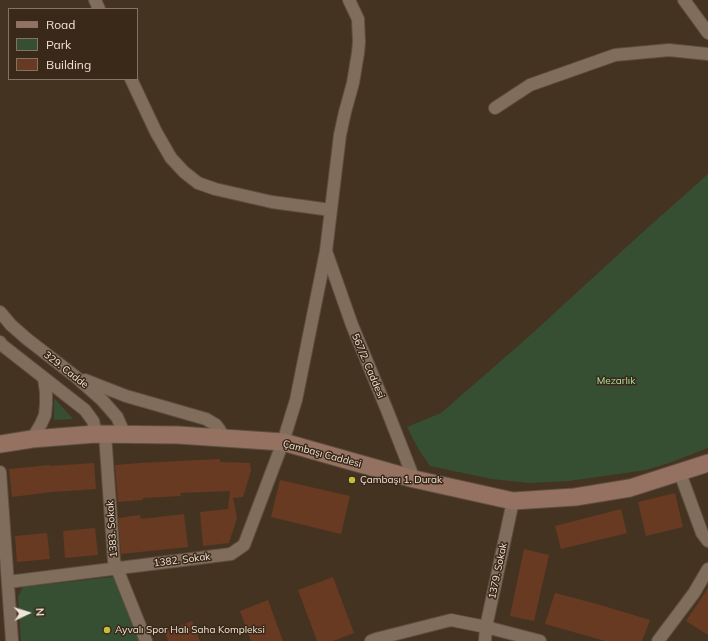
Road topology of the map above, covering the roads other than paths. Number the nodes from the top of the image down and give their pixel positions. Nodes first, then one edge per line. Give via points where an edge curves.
1 (349, 0) edge
2 (684, 0) edge
3 (708, 34) edge
4 (708, 54) edge
5 (131, 80) edge
6 (495, 108) dead end
7 (331, 210) junction
8 (326, 251) junction
9 (0, 312) edge
10 (0, 342) edge
11 (76, 377) junction
12 (44, 378) junction
13 (100, 434) junction
14 (124, 434) junction
15 (224, 438) junction
16 (32, 439) junction
17 (283, 442) junction
18 (0, 444) edge
19 (708, 463) edge
20 (0, 472) edge
21 (680, 473) junction
22 (414, 479) junction
23 (513, 501) junction
24 (708, 541) edge
25 (117, 569) junction
26 (708, 569) edge
27 (8, 582) junction
28 (486, 627) junction
29 (12, 641) edge
30 (146, 641) edge
31 (371, 641) edge
32 (485, 641) edge
33 (540, 641) edge
34 (658, 641) edge

1 - 7 street, 1382. Sokak via 358,19 359,42 353,83 340,135
2 - 3 street
4 - 6 street via 669,50 615,55 530,84
5 - 7 street via 171,158 198,183 272,202
7 - 8 street, 1382. Sokak
8 - 17 street, 1382. Sokak via 296,400
8 - 22 street, 567/2. Caddesi via 352,325
9 - 11 street, 329. Cadde via 27,339
10 - 12 street, 329. Cadde
11 - 14 street, 329. Cadde via 117,417
11 - 15 street via 126,396 206,419 216,425
12 - 13 street, 329. Cadde via 88,413
12 - 16 street, 329. Cadde via 45,414
13 - 14 main road, Çambaşı Caddesi
13 - 16 main road, Çambaşı Caddesi
13 - 25 street, 1383. Sokak
14 - 15 main road, Çambaşı Caddesi via 178,434
15 - 17 main road, Çambaşı Caddesi
16 - 18 main road, Çambaşı Caddesi
17 - 22 main road, Çambaşı Caddesi
17 - 25 street, 1382. Sokak via 244,546 230,554
19 - 21 main road, Çambaşı Caddesi
20 - 27 street
21 - 23 main road, Çambaşı Caddesi via 630,488 574,497
21 - 24 street via 702,533
22 - 23 main road, Çambaşı Caddesi
23 - 28 street, 1379. Sokak
25 - 27 street, 1382. Sokak
25 - 30 street, 1383. Sokak
26 - 34 street via 694,594
27 - 29 street
28 - 31 street via 451,620
28 - 32 street, 1379. Sokak
28 - 33 street

